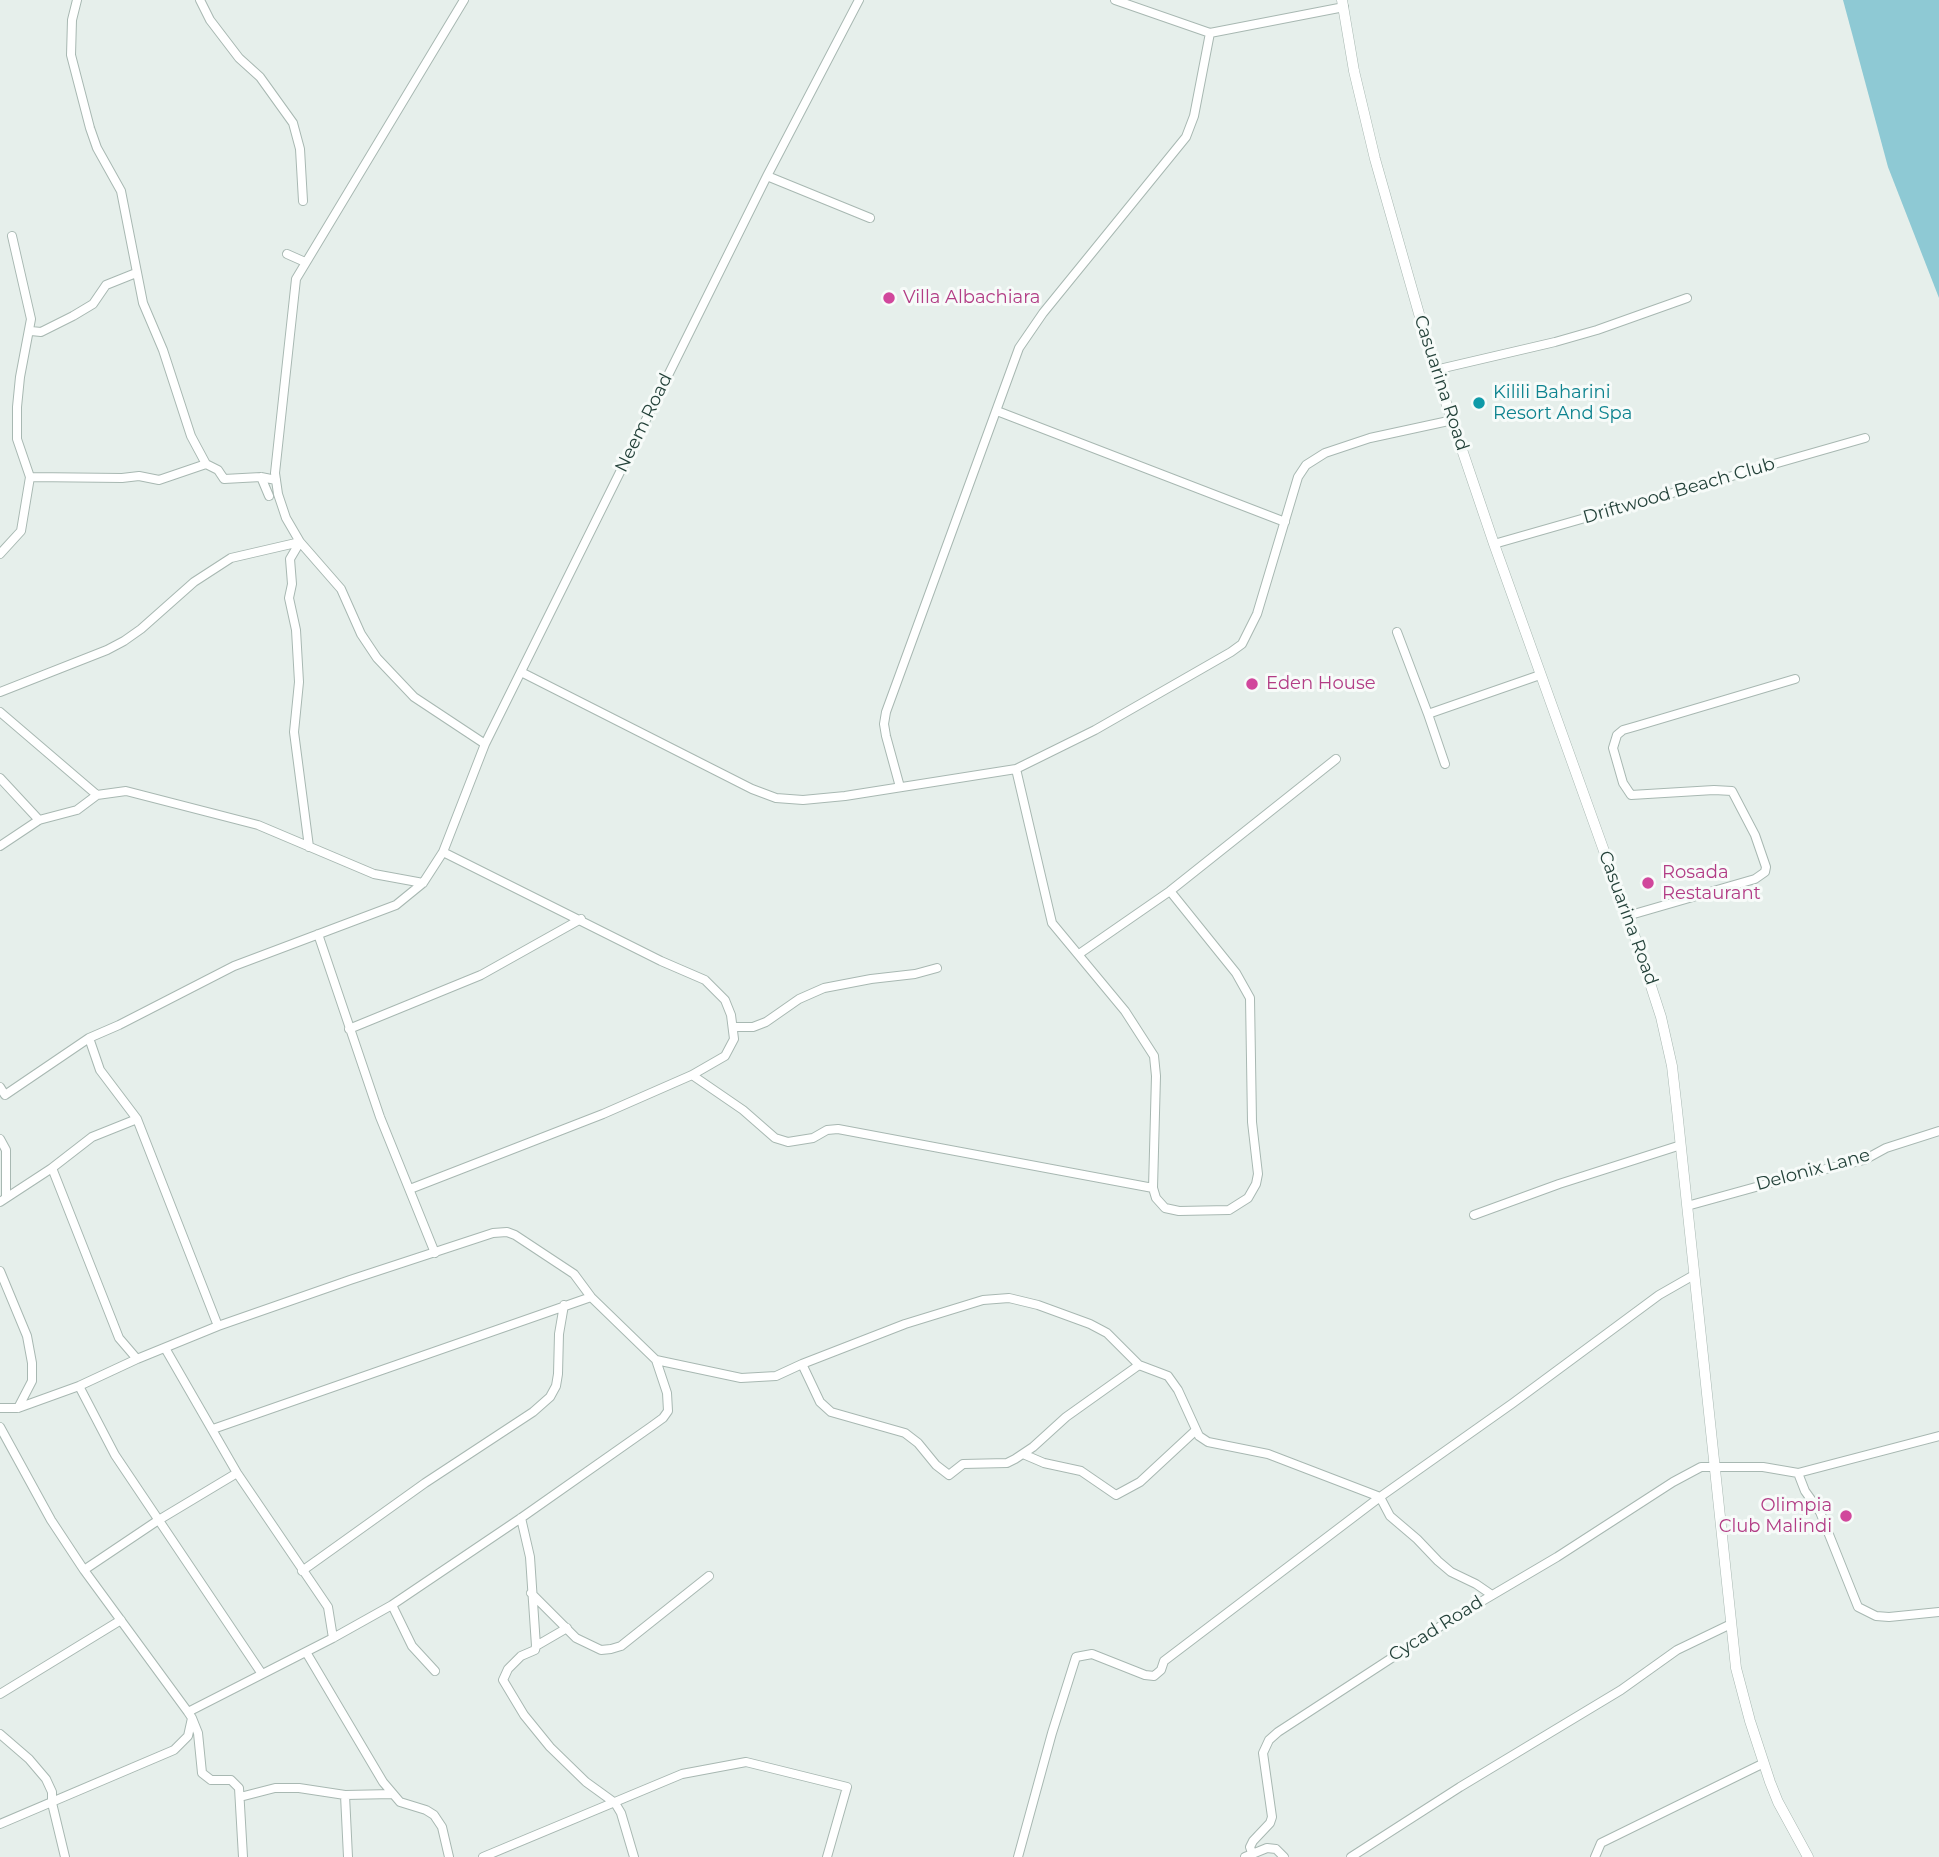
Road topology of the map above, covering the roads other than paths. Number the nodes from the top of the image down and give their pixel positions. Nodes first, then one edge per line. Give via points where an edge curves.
1 (77, 0) edge
2 (201, 0) edge
3 (464, 0) edge
4 (859, 0) edge
5 (1115, 0) edge
6 (1343, 4) edge
7 (1210, 33) junction
8 (767, 176) junction
9 (303, 201) dead end
10 (870, 218) dead end
11 (12, 236) dead end
12 (287, 254) dead end
13 (305, 262) junction
14 (136, 273) junction
15 (1687, 298) dead end
16 (31, 331) junction
17 (1435, 370) junction
18 (997, 411) junction
19 (1453, 420) junction
20 (1865, 438) dead end
21 (206, 464) junction
22 (30, 477) junction
23 (261, 477) junction
24 (276, 481) junction
25 (269, 496) dead end
26 (1285, 522) junction
27 (300, 542) junction
28 (1494, 544) junction
29 (0, 554) edge
30 (1397, 632) dead end
31 (521, 672) junction
32 (1540, 675) junction
33 (1795, 678) dead end
34 (0, 692) edge
35 (0, 712) edge
36 (1428, 714) junction
37 (485, 744) junction
38 (1336, 759) dead end
39 (1445, 764) dead end
40 (1016, 769) junction
41 (0, 778) edge
42 (900, 787) junction
43 (97, 795) junction
44 (39, 820) junction
45 (0, 846) edge
46 (309, 846) junction
47 (443, 852) junction
48 (423, 883) junction
49 (1170, 891) junction
50 (1628, 916) junction
51 (581, 919) junction
52 (318, 934) junction
53 (1079, 954) junction
54 (937, 968) dead end
55 (733, 1027) junction
56 (349, 1029) junction
57 (89, 1038) junction
58 (692, 1075) junction
59 (2, 1093) edge
60 (137, 1119) junction
61 (1939, 1131) edge
62 (0, 1139) edge
63 (1681, 1145) junction
64 (52, 1168) junction
65 (1153, 1188) junction
66 (410, 1189) junction
67 (3, 1199) edge
68 (1687, 1206) junction
69 (1475, 1216) dead end
70 (435, 1253) junction
71 (0, 1271) edge
72 (1694, 1275) junction
73 (591, 1297) junction
74 (564, 1305) junction
75 (218, 1326) junction
76 (165, 1348) junction
77 (137, 1359) junction
78 (656, 1360) junction
79 (802, 1364) junction
80 (1139, 1365) junction
81 (79, 1386) junction
82 (0, 1408) edge
83 (18, 1408) junction
84 (0, 1427) edge
85 (213, 1429) junction
86 (1195, 1431) junction
87 (1939, 1436) edge
88 (1023, 1454) junction
89 (1715, 1467) junction
90 (237, 1473) junction
91 (1798, 1473) junction
92 (1380, 1497) junction
93 (521, 1518) junction
94 (158, 1521) junction
95 (84, 1570) junction
96 (302, 1571) junction
97 (709, 1576) dead end
98 (531, 1593) junction
99 (1492, 1595) junction
100 (392, 1605) junction
101 (1939, 1612) edge
102 (121, 1620) junction
103 (1731, 1624) junction
104 (567, 1628) junction
105 (333, 1638) junction
106 (536, 1646) junction
107 (306, 1652) junction
108 (435, 1671) dead end
109 (262, 1674) junction
110 (0, 1694) edge
111 (190, 1715) junction
112 (0, 1734) edge
113 (1764, 1763) junction
114 (393, 1794) junction
115 (345, 1795) junction
116 (240, 1797) junction
117 (52, 1803) junction
118 (615, 1803) junction
119 (0, 1824) edge
120 (1248, 1855) edge
121 (65, 1857) edge
122 (243, 1857) edge
123 (348, 1857) edge
124 (449, 1857) edge
125 (483, 1857) edge
126 (634, 1857) edge
127 (827, 1857) edge
128 (1018, 1857) edge
129 (1284, 1857) edge
130 (1351, 1857) edge
131 (1595, 1857) edge
132 (1808, 1857) edge

1 - 14 street via 71,55 96,148 121,191
2 - 9 street via 210,20 293,123 300,149
3 - 13 street
4 - 8 street, Neem Road
5 - 7 street
6 - 7 street
6 - 17 street, Casuarina Road via 1375,159
7 - 18 street via 1186,137 1031,330 1016,355
8 - 10 street
8 - 31 street, Neem Road
11 - 16 street
12 - 13 street
13 - 24 street via 296,279
14 - 16 street via 106,285 93,304 73,316 41,332
14 - 21 street via 191,436
15 - 17 street via 1555,342
16 - 22 street via 20,377 17,418 17,439
17 - 19 street, Casuarina Road
18 - 26 street
18 - 42 street via 886,712 886,736
19 - 26 street via 1370,438 1314,459 1298,477
19 - 28 street, Casuarina Road
20 - 28 street, Driftwood Beach Club
21 - 22 street via 159,480 139,476
21 - 23 street via 225,479
22 - 29 street via 21,531
23 - 24 street
23 - 25 street
24 - 27 street via 286,518
26 - 40 street via 1257,614 1242,644 1095,730
27 - 34 street via 231,558 107,650
27 - 37 street via 341,589 377,658 414,697
27 - 46 street via 290,559 289,598 299,682 295,732
28 - 32 street, Casuarina Road
30 - 36 street
31 - 37 street, Neem Road
31 - 42 street via 764,795 803,800
32 - 36 street
32 - 50 street, Casuarina Road
33 - 50 street via 1623,730 1614,741 1623,783 1631,795 1732,791 1765,860 1765,872 1755,879
35 - 43 street
36 - 39 street
37 - 47 street, Neem Road
38 - 49 street
40 - 42 street
40 - 53 street via 1050,919
41 - 44 street
43 - 44 street via 77,810
43 - 46 street via 127,791 202,809
44 - 45 street
46 - 48 street via 374,874
47 - 48 street, Neem Road
47 - 51 street
48 - 52 street, Neem Road via 396,905
49 - 53 street
49 - 65 street via 1236,973 1250,998 1252,1122 1258,1174 1248,1198 1228,1210 1166,1208
50 - 63 street, Casuarina Road via 1667,1039
51 - 55 street via 705,980 725,1000
51 - 56 street via 481,975
52 - 56 street
52 - 57 street, Neem Road via 234,967
53 - 65 street via 1154,1056
54 - 55 street via 824,988 753,1027
55 - 58 street via 734,1039 725,1056
56 - 66 street
57 - 59 street, Neem Road
57 - 60 street via 100,1070
58 - 65 street via 775,1138 788,1142 838,1129
58 - 66 street
60 - 64 street via 92,1137
60 - 75 street
61 - 68 street, Delonix Lane via 1864,1160
62 - 67 street via 6,1150
63 - 68 street, Casuarina Road
63 - 69 street
64 - 67 street
64 - 77 street via 119,1338
66 - 70 street
68 - 72 street, Casuarina Road
70 - 73 street via 493,1233 515,1234 570,1270
70 - 75 street
71 - 83 street via 27,1336 32,1363 32,1381
72 - 89 street, Casuarina Road
72 - 92 street
73 - 74 street
73 - 78 street
74 - 85 street
74 - 96 street via 558,1374 550,1397
75 - 76 street
76 - 77 street
76 - 85 street
77 - 81 street
78 - 79 street via 741,1378 776,1376
78 - 93 street via 667,1393 668,1411 663,1418
79 - 80 street via 905,1324 983,1300 1009,1298 1107,1332
79 - 88 street via 820,1402 831,1412 905,1433 949,1475 963,1464 1007,1463
80 - 86 street via 1168,1376
80 - 88 street
81 - 83 street
81 - 94 street via 115,1455
82 - 83 street
84 - 95 street via 36,1497
85 - 90 street
86 - 88 street via 1140,1482 1116,1496 1081,1471
86 - 92 street via 1208,1442 1268,1454
87 - 91 street
89 - 91 street, Cycad Road via 1763,1466
89 - 99 street, Cycad Road via 1701,1468 1673,1482
89 - 103 street, Casuarina Road
90 - 94 street
90 - 96 street
91 - 101 street via 1821,1513 1858,1607 1876,1616
92 - 99 street via 1390,1516 1444,1567
92 - 128 street via 1164,1661 1154,1676 1092,1654 1076,1657
93 - 98 street via 530,1556
93 - 100 street
94 - 95 street
94 - 109 street
95 - 102 street
96 - 105 street via 328,1607
97 - 104 street via 621,1646 601,1650
98 - 104 street
98 - 106 street
99 - 120 street, Cycad Road via 1269,1740 1263,1754 1272,1817
100 - 105 street
100 - 108 street via 412,1646
102 - 110 street
102 - 111 street
103 - 113 street, Casuarina Road via 1736,1668
103 - 130 street via 1677,1650 1621,1690
104 - 106 street
105 - 107 street
106 - 118 street via 508,1669 503,1680 550,1747
107 - 109 street
107 - 114 street
109 - 111 street
111 - 116 street via 198,1733 202,1773 211,1780 233,1780
111 - 117 street via 188,1736 174,1750
112 - 117 street via 40,1770 52,1792
113 - 131 street via 1601,1843
113 - 132 street, Casuarina Road
114 - 115 street
114 - 124 street via 404,1805 434,1815
115 - 116 street via 275,1788
115 - 123 street
116 - 122 street
117 - 119 street
117 - 121 street
118 - 125 street
118 - 126 street
118 - 127 street via 682,1774 746,1762 847,1787
120 - 129 street via 1267,1848

